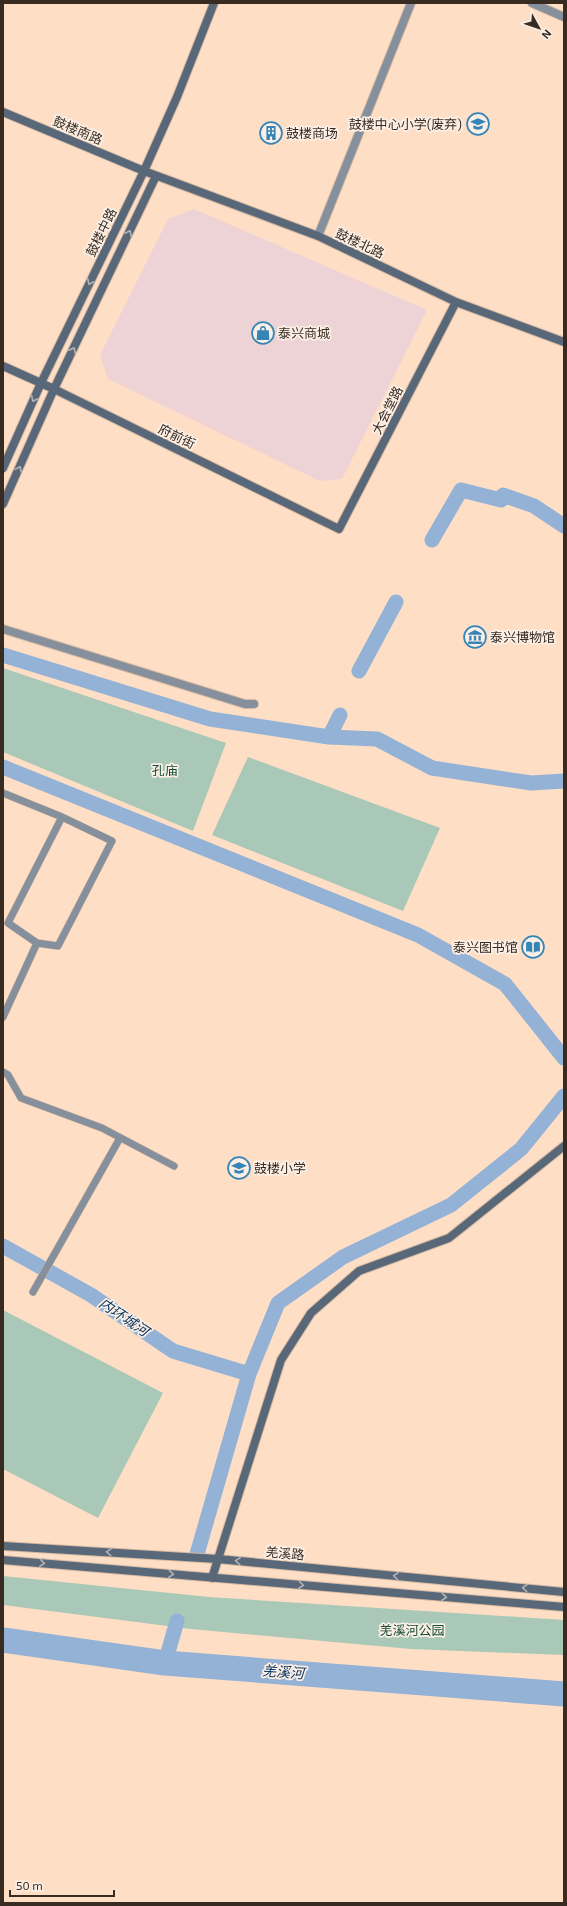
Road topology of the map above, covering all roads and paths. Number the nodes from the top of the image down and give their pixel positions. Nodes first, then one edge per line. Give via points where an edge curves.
1 (214, 3) edge
2 (411, 3) edge
3 (532, 3) edge
4 (564, 17) edge
5 (3, 112) edge
6 (144, 171) junction
7 (156, 176) junction
8 (318, 236) junction
9 (456, 302) junction
10 (564, 342) edge
11 (3, 366) edge
12 (41, 383) junction
13 (54, 389) junction
14 (3, 468) edge
15 (3, 504) edge
16 (339, 529) joint
17 (3, 629) edge
18 (254, 704) dead end
19 (3, 793) edge
20 (62, 817) junction
21 (6, 923) edge
22 (37, 943) junction
23 (3, 1017) edge
24 (3, 1072) edge
25 (120, 1138) junction
26 (564, 1146) edge
27 (174, 1166) dead end
28 (33, 1292) dead end
29 (3, 1546) edge
30 (218, 1559) junction
31 (3, 1560) edge
32 (212, 1578) junction
33 (564, 1592) edge
34 (564, 1607) edge

1 - 6 street, 鼓楼中路
2 - 8 street
3 - 4 street
5 - 6 street, 鼓楼南路
6 - 7 street, 鼓楼北路
6 -> 12 street, 鼓楼中路
7 - 8 street, 鼓楼北路
13 -> 7 street
8 - 9 street, 鼓楼北路
9 - 10 street, 鼓楼北路
9 - 16 street, 大会堂路
11 - 12 street, 府前街
12 - 13 street, 府前街
12 -> 14 street, 鼓楼中路
15 -> 13 street
13 - 16 street, 府前街
17 - 18 street via 245,704
19 - 20 lane
20 - 21 lane
20 - 22 lane via 112,841 58,946
21 - 22 lane
22 - 23 lane
24 - 25 lane via 8,1075 21,1098 102,1128
25 - 27 lane
25 - 28 lane
26 - 30 street via 449,1238 359,1271 311,1313 281,1360
30 -> 29 street, 羌溪路
30 - 32 street
33 -> 30 street, 羌溪路
31 -> 32 street
32 -> 34 street

